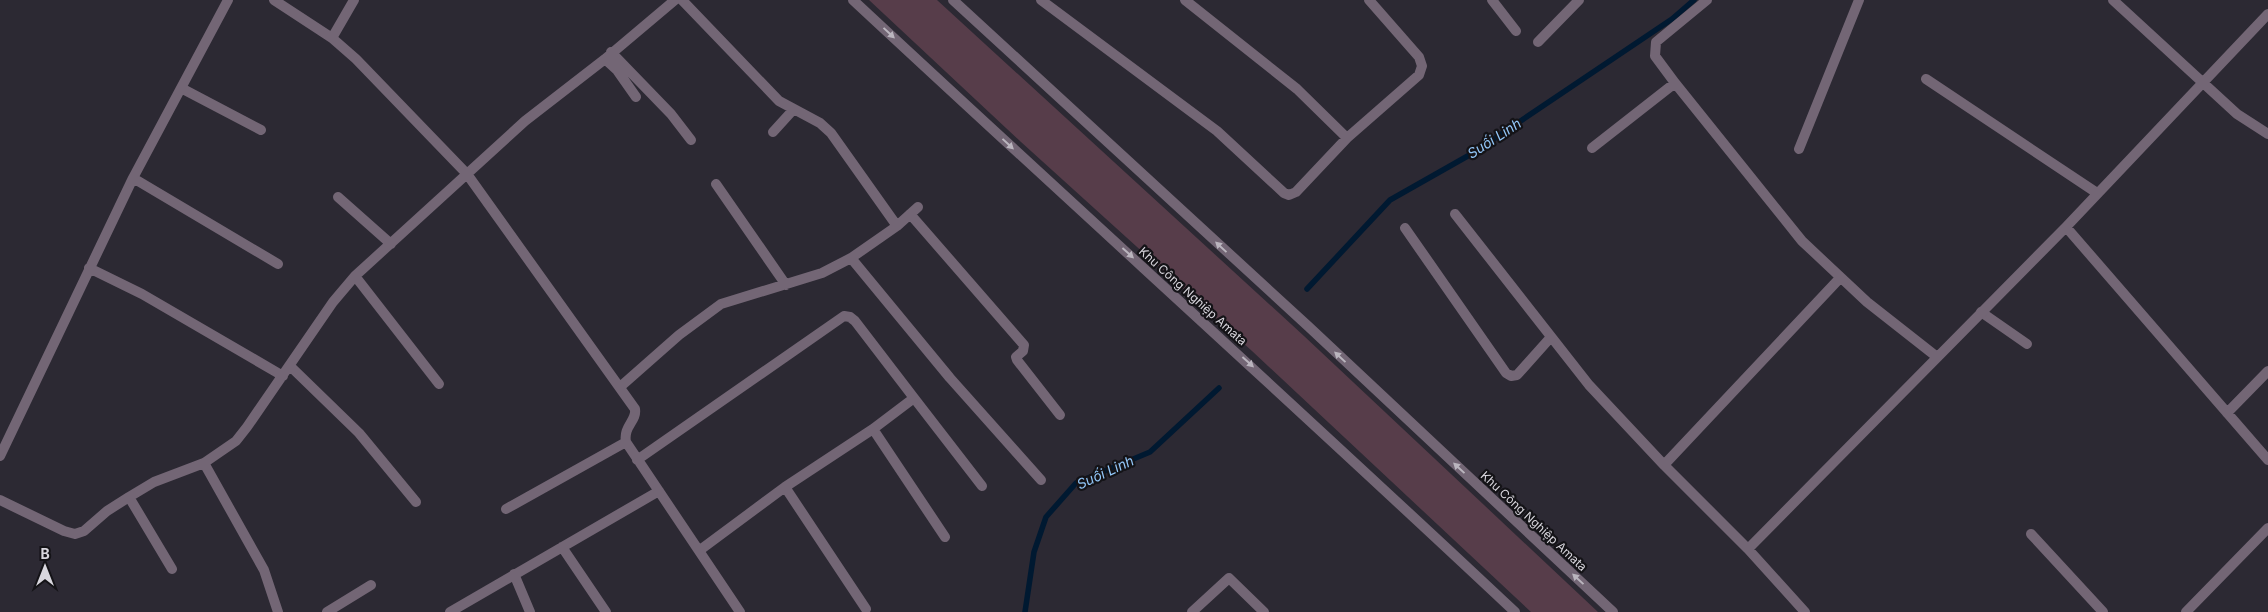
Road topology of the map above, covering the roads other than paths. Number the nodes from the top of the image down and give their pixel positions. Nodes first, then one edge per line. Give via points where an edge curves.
1 (228, 0) edge
2 (274, 0) edge
3 (354, 0) edge
4 (675, 0) edge
5 (682, 0) edge
6 (853, 0) edge
7 (953, 0) edge
8 (1041, 0) edge
9 (1185, 0) edge
10 (1368, 0) edge
11 (1492, 0) edge
12 (1579, 0) edge
13 (1707, 0) edge
14 (1859, 0) edge
15 (2113, 0) edge
16 (2268, 14) edge
17 (1516, 31) dead end
18 (332, 38) junction
19 (1538, 42) dead end
20 (608, 56) junction
21 (1926, 79) dead end
22 (2202, 82) junction
23 (1674, 83) junction
24 (181, 88) junction
25 (636, 97) dead end
26 (794, 110) junction
27 (262, 130) dead end
28 (773, 132) dead end
29 (2268, 134) edge
30 (1347, 138) junction
31 (691, 140) dead end
32 (1592, 148) dead end
33 (1799, 149) dead end
34 (466, 174) junction
35 (133, 178) junction
36 (716, 184) dead end
37 (2097, 193) junction
38 (338, 198) dead end
39 (918, 207) dead end
40 (910, 214) junction
41 (1454, 214) dead end
42 (897, 226) junction
43 (2066, 227) junction
44 (1405, 228) dead end
45 (392, 244) junction
46 (851, 258) junction
47 (278, 264) dead end
48 (89, 268) junction
49 (355, 276) junction
50 (1840, 278) junction
51 (786, 285) junction
52 (1981, 312) junction
53 (1551, 337) junction
54 (2027, 344) dead end
55 (1937, 357) junction
56 (290, 366) junction
57 (2268, 371) edge
58 (283, 376) junction
59 (439, 384) dead end
60 (620, 387) junction
61 (914, 398) junction
62 (2227, 413) junction
63 (1060, 414) dead end
64 (873, 429) junction
65 (4, 435) edge
66 (626, 442) junction
67 (0, 456) edge
68 (637, 460) junction
69 (2268, 460) edge
70 (204, 463) junction
71 (1664, 465) junction
72 (1041, 480) dead end
73 (982, 486) dead end
74 (785, 487) junction
75 (660, 491) junction
76 (129, 497) junction
77 (0, 500) edge
78 (416, 502) dead end
79 (506, 509) dead end
80 (2268, 528) edge
81 (2031, 534) dead end
82 (945, 537) dead end
83 (562, 547) junction
84 (1748, 549) junction
85 (700, 550) junction
86 (172, 569) dead end
87 (514, 574) junction
88 (371, 585) dead end
89 (866, 610) dead end
90 (276, 611) edge
91 (327, 612) edge
92 (450, 612) edge
93 (530, 612) edge
94 (606, 612) edge
95 (740, 612) edge
96 (1192, 612) edge
97 (1264, 612) edge
98 (1515, 612) edge
99 (1613, 612) edge
100 (1805, 612) edge
101 (2103, 612) edge
102 (2186, 612) edge

1 - 24 street
2 - 18 street
3 - 18 street
4 - 20 street
5 - 26 street via 778,101
6 -> 98 street, Khu Công Nghiệp Amata
99 -> 7 street, Khu Công Nghiệp Amata
8 - 30 street via 1217,131 1284,194 1296,192
9 - 30 street via 1297,89
10 - 30 street via 1419,57 1422,66 1419,75
11 - 17 street
12 - 19 street
13 - 23 street via 1656,42 1655,56
14 - 33 street
15 - 22 street
16 - 22 street
18 - 34 street via 356,58
20 - 25 street
20 - 31 street via 671,114
20 - 34 street via 525,121
21 - 37 street
22 - 29 street via 2237,114
22 - 37 street
23 - 32 street
23 - 50 street via 1802,242
24 - 27 street
24 - 35 street
26 - 28 street
26 - 42 street via 820,123 830,133
34 - 45 street
34 - 60 street
35 - 47 street
35 - 48 street
36 - 51 street
37 - 43 street
38 - 45 street
39 - 40 street
40 - 42 street
40 - 63 street via 1024,345 1017,360
41 - 53 street
42 - 46 street
43 - 52 street
43 - 62 street
44 - 53 street via 1506,373 1517,375
45 - 49 street
46 - 51 street via 822,273
46 - 72 street via 950,378
48 - 58 street via 142,294
48 - 65 street
49 - 56 street
49 - 59 street
50 - 55 street
50 - 71 street
51 - 60 street via 720,304
52 - 54 street
52 - 55 street
53 - 71 street via 1589,385
55 - 84 street
56 - 58 street
56 - 78 street via 359,433
57 - 62 street
58 - 70 street via 248,428 236,441
60 - 66 street via 636,409 625,434
61 - 64 street
61 - 68 street via 855,321 844,316
61 - 73 street
62 - 69 street
64 - 74 street
64 - 82 street
65 - 67 street
66 - 68 street
66 - 79 street
68 - 75 street
70 - 76 street via 154,482
70 - 90 street via 264,570
71 - 84 street
74 - 85 street
74 - 89 street
75 - 83 street
75 - 85 street
76 - 77 street via 84,531 75,534
76 - 86 street
80 - 102 street
81 - 101 street
83 - 87 street
83 - 94 street
84 - 100 street
85 - 95 street
87 - 92 street
87 - 93 street
88 - 91 street
96 - 97 street via 1228,578

